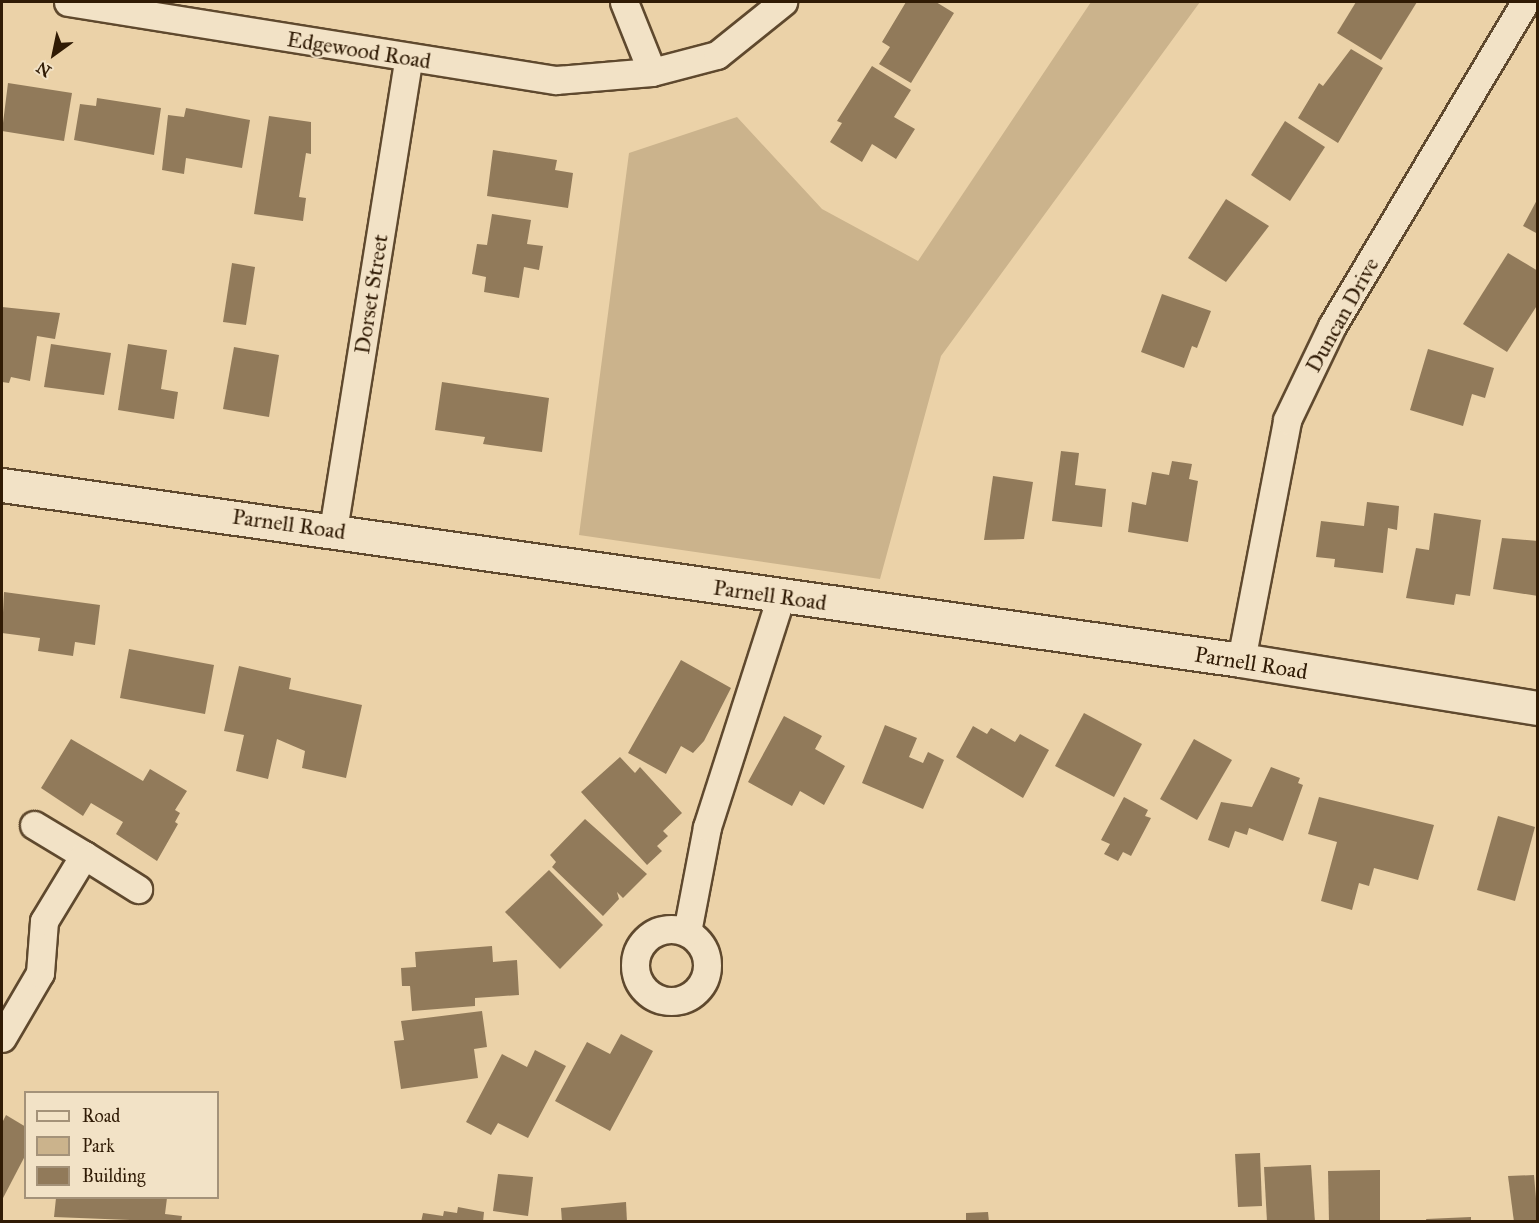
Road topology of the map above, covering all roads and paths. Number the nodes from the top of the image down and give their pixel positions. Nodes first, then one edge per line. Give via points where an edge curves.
1 (68, 2) edge
2 (624, 2) edge
3 (783, 2) edge
4 (1525, 2) edge
5 (409, 58) junction
6 (652, 72) junction
7 (2, 485) edge
8 (333, 530) junction
9 (781, 597) junction
10 (1241, 660) junction
11 (1538, 708) edge
12 (34, 825) dead end
13 (84, 855) junction
14 (138, 889) dead end
15 (687, 932) dead end
16 (2, 1038) edge

1 - 5 street, Edgewood Road
2 - 6 street
3 - 6 street, Edgewood Road via 717,55
4 - 10 street, Duncan Drive via 1332,326 1287,420
5 - 6 street, Edgewood Road via 556,80
5 - 8 street, Dorset Street
7 - 8 street, Parnell Road
8 - 9 street, Parnell Road
9 - 10 street, Parnell Road
9 - 15 street via 707,827
10 - 11 street, Parnell Road
12 - 13 street
13 - 14 street
13 - 16 street via 44,921 40,973

